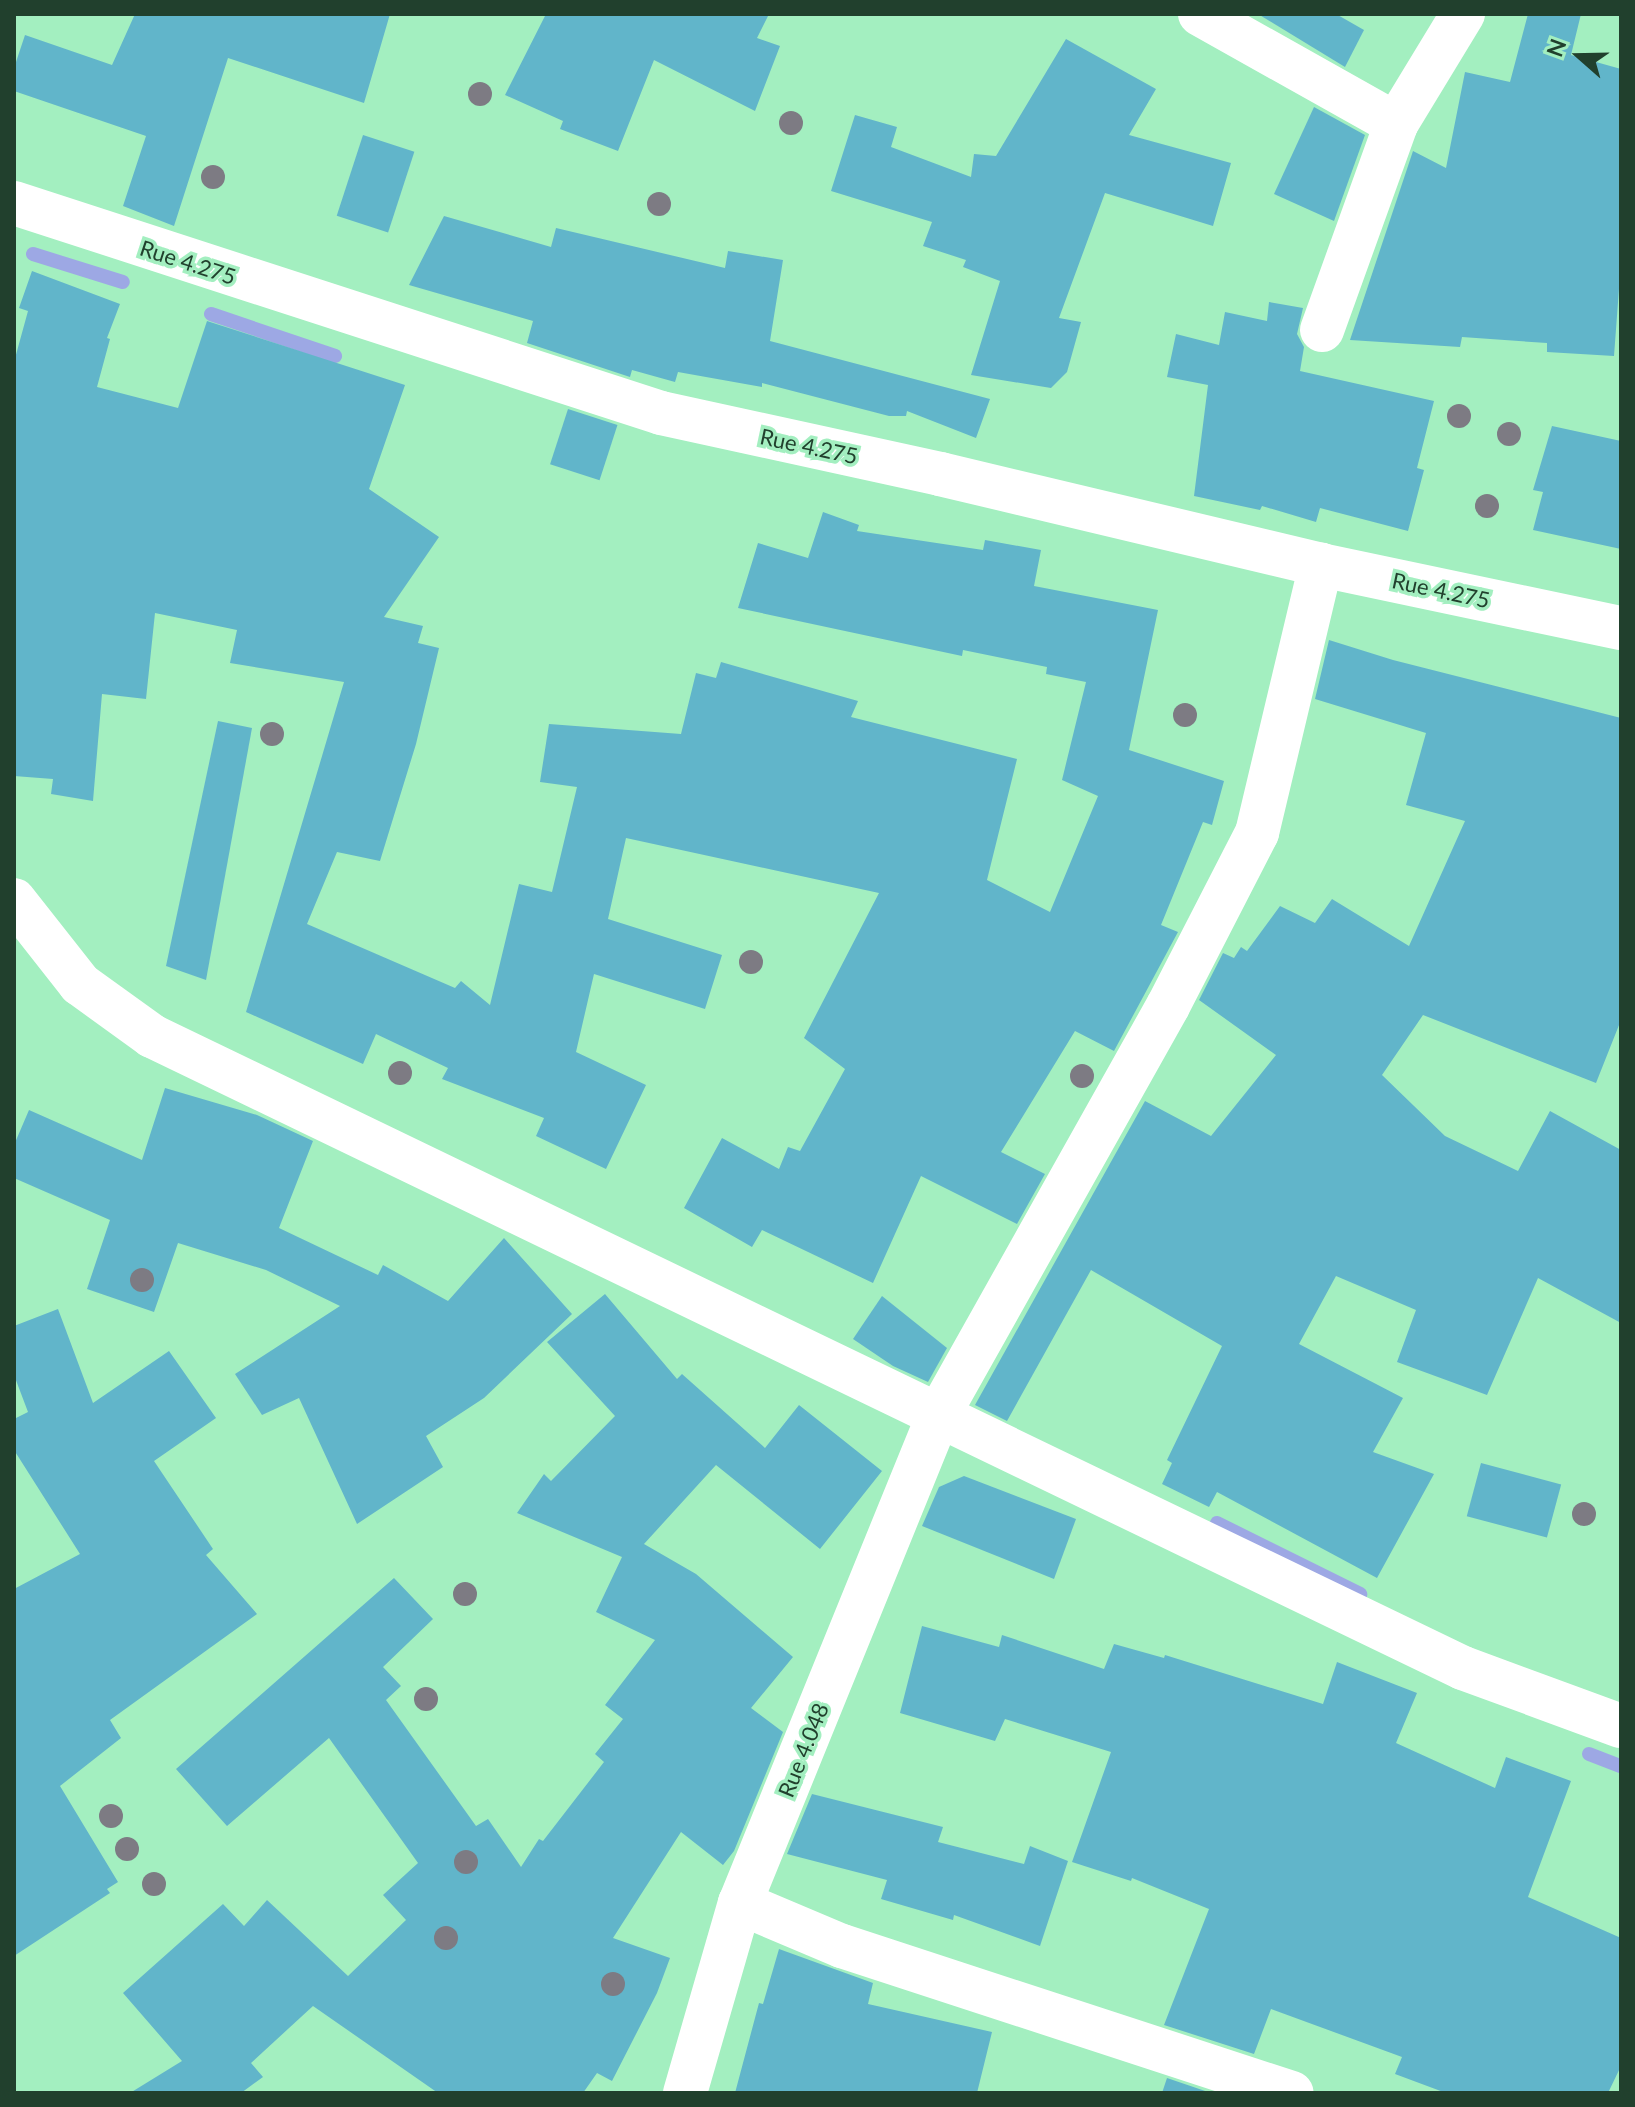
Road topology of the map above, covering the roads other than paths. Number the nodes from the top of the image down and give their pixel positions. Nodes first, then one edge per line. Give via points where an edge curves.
1 (1200, 14) edge
2 (1463, 14) edge
3 (1396, 124) junction
4 (14, 203) edge
5 (1322, 330) dead end
6 (1321, 565) junction
7 (1621, 628) edge
8 (14, 900) edge
9 (939, 1414) junction
10 (1621, 1726) edge
11 (740, 1903) junction
12 (685, 2093) edge
13 (1292, 2093) edge

1 - 3 street
2 - 3 street
3 - 5 street
4 - 6 street, Rue 4.275 via 661,413
6 - 7 street, Rue 4.275
6 - 9 street, Rue 4.048 via 1257,833 1168,1006
8 - 9 street via 80,984 152,1036
9 - 10 street via 1463,1668
9 - 11 street, Rue 4.048
11 - 12 street, Rue 4.048
11 - 13 street via 842,1946

